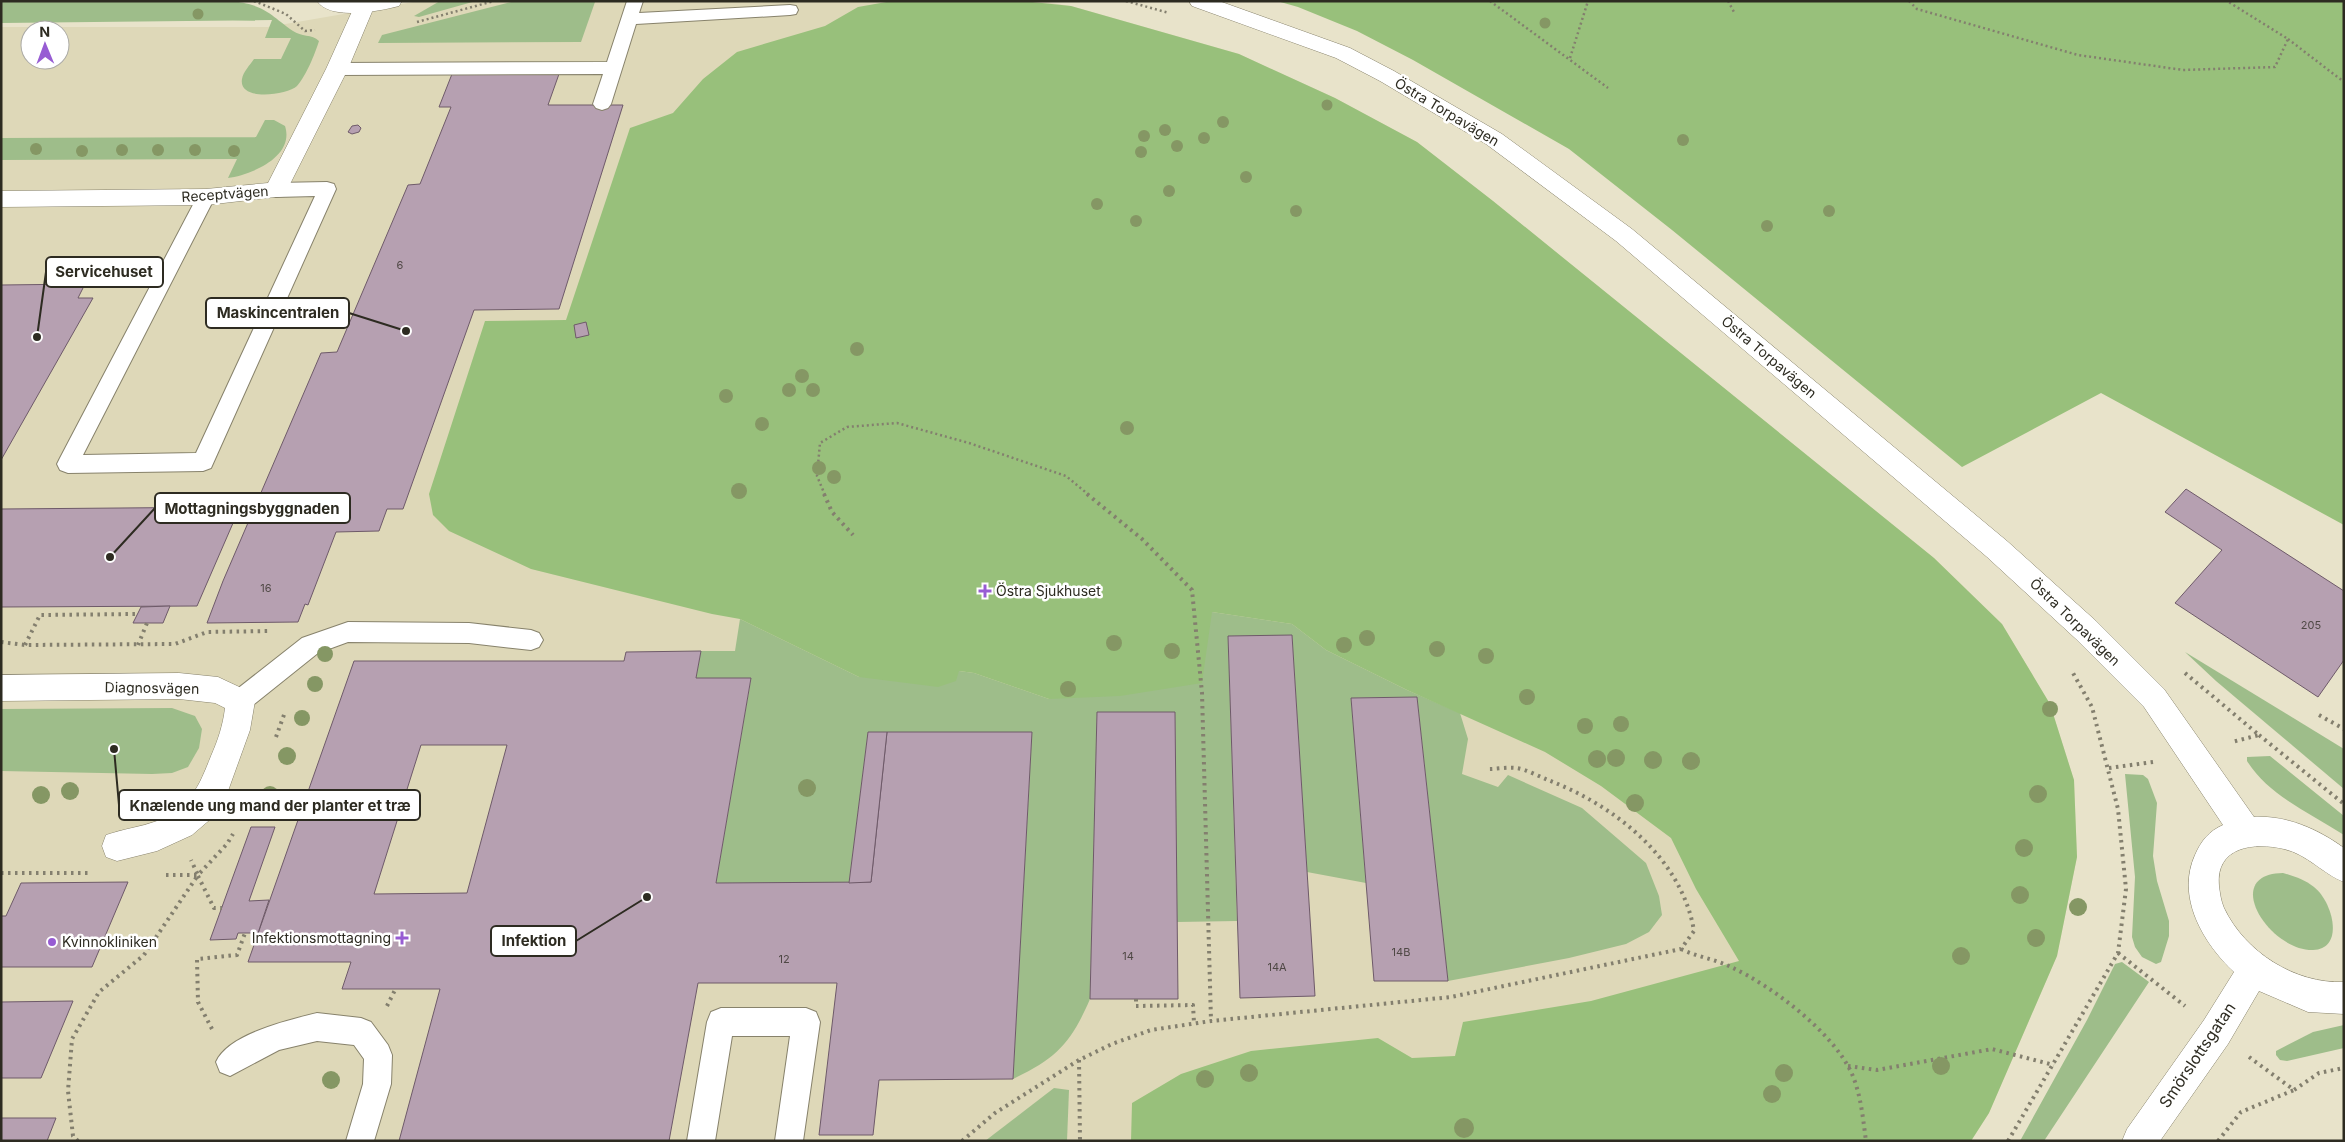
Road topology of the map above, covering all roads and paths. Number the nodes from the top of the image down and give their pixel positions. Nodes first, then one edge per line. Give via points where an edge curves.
1 (254, 1) edge
2 (327, 1) edge
3 (392, 1) edge
4 (494, 1) edge
5 (635, 1) edge
6 (1126, 1) edge
7 (1199, 1) edge
8 (1490, 1) edge
9 (1588, 1) edge
10 (1728, 1) edge
11 (1909, 1) edge
12 (2227, 1) edge
13 (364, 7) junction
14 (790, 10) dead end
15 (1734, 12) dead end
16 (1173, 14) dead end
17 (629, 19) junction
18 (414, 22) dead end
19 (321, 30) dead end
20 (2288, 39) junction
21 (1570, 58) junction
22 (613, 68) junction
23 (337, 69) junction
24 (2344, 82) edge
25 (1608, 88) dead end
26 (602, 104) dead end
27 (276, 190) junction
28 (206, 198) junction
29 (1, 199) edge
30 (853, 535) dead end
31 (137, 614) dead end
32 (148, 623) dead end
33 (531, 640) dead end
34 (1, 642) edge
35 (25, 645) junction
36 (138, 645) junction
37 (310, 645) junction
38 (2070, 666) dead end
39 (1, 688) edge
40 (240, 700) junction
41 (286, 709) dead end
42 (2319, 715) dead end
43 (2344, 729) edge
44 (2259, 735) dead end
45 (272, 746) dead end
46 (1489, 769) dead end
47 (2344, 804) edge
48 (178, 827) junction
49 (237, 827) dead end
50 (2246, 832) junction
51 (117, 846) dead end
52 (2344, 867) edge
53 (1, 872) edge
54 (94, 873) dead end
55 (160, 874) dead end
56 (198, 875) junction
57 (222, 908) dead end
58 (245, 933) dead end
59 (1681, 949) junction
60 (2254, 969) junction
61 (2344, 998) edge
62 (1136, 999) dead end
63 (198, 1002) dead end
64 (1211, 1020) junction
65 (1194, 1023) junction
66 (1079, 1060) junction
67 (230, 1062) dead end
68 (2054, 1065) junction
69 (1848, 1066) junction
70 (2294, 1090) dead end
71 (72, 1138) edge
72 (78, 1141) edge
73 (360, 1141) edge
74 (701, 1141) edge
75 (789, 1141) edge
76 (962, 1141) edge
77 (1080, 1141) edge
78 (1866, 1141) edge
79 (2008, 1141) edge
80 (2138, 1141) edge
81 (2218, 1141) edge

1 - 19 path via 286,14 305,31
2 - 13 street via 342,6
3 - 13 street
4 - 18 path
5 - 17 lane
6 - 16 path
7 - 50 street, Östra Torpavägen via 1343,54 1387,76 1494,139 1624,235 1997,548 2086,630 2154,698
8 - 21 path
9 - 21 path
10 - 15 path
11 - 20 path via 1917,9 2078,55 2183,70 2275,67
12 - 20 path
13 - 23 street, Receptvägen
14 - 17 lane
17 - 22 lane
20 - 24 path
21 - 25 path
22 - 23 lane
22 - 26 lane
23 - 27 street, Receptvägen
27 - 28 street, Receptvägen
27 - 28 lane via 327,189 203,462 68,464
28 - 29 street, Receptvägen
30 - 64 path via 832,512 817,476 820,444 847,427 897,423 969,442 1066,476 1142,539 1192,590 1202,692
31 - 35 path via 40,615
32 - 36 path
33 - 37 lane via 469,633 348,632
34 - 35 path
35 - 36 path
36 - 37 path via 174,644 207,632 277,631
37 - 40 lane
38 - 68 path via 2092,706 2109,768 2118,809 2126,888 2118,953
39 - 40 street, Diagnosvägen via 179,686 218,690
40 - 48 street via 240,721 211,794 199,810
41 - 45 path
42 - 43 path
44 - 47 path
46 - 59 path via 1516,768 1575,790 1615,816 1652,847 1675,876 1691,913 1694,930
48 - 51 street via 151,839
48 - 56 path
49 - 56 path via 227,844
50 - 52 street via 2285,834 2326,853
50 - 60 street via 2225,840 2210,854 2203,883 2206,900 2220,930
53 - 54 path
55 - 56 path
56 - 57 path via 214,908
56 - 71 path via 144,955 99,992 72,1039 68,1091
58 - 63 path via 237,955 197,959
59 - 64 path via 1451,997
59 - 69 path via 1696,957 1716,960 1777,996 1810,1023
60 - 61 street via 2303,994 2328,1000
60 - 80 street, Smörslottsgatan via 2216,1032
62 - 65 path via 1136,1006 1193,1005
64 - 65 path
65 - 66 path via 1151,1030
66 - 76 path via 995,1113
66 - 77 path
67 - 73 lane via 274,1038 317,1027 361,1032 378,1055 377,1084
68 - 69 path via 1992,1049 1877,1070
68 - 79 path
69 - 78 path via 1863,1116
70 - 81 path via 2241,1112
71 - 72 path
74 - 75 lane via 720,1022 806,1022

